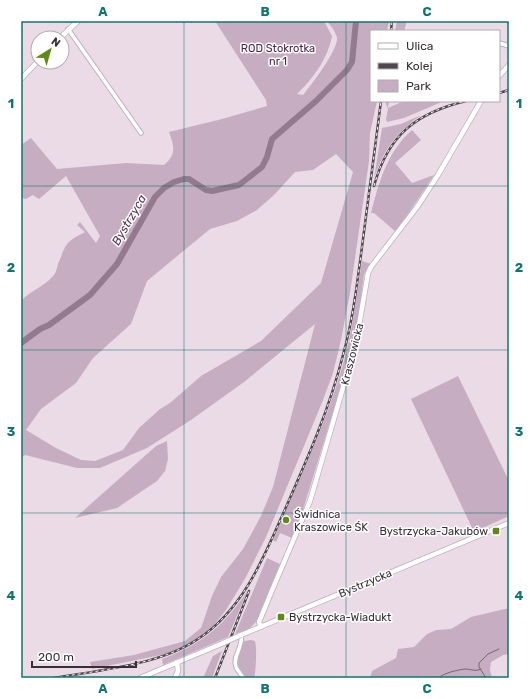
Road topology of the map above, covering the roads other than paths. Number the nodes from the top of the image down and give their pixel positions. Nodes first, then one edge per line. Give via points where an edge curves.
1 (78, 21) edge
2 (68, 29) joint
3 (509, 65) edge
4 (30, 69) edge
5 (500, 75) edge
6 (21, 79) edge
7 (480, 102) edge
8 (140, 133) dead end
9 (509, 523) edge
10 (261, 627) junction
11 (241, 635) junction
12 (177, 662) junction
13 (140, 678) edge
14 (175, 678) edge
15 (243, 678) edge

1 - 2 street
2 - 8 street
3 - 5 street
4 - 6 street
7 - 10 street, Kraszowicka via 418,207 368,273 356,343 310,501 259,622
9 - 10 street, Bystrzycka
10 - 11 street, Bystrzycka
11 - 12 street, Bystrzycka, bridge
11 - 15 street via 242,643 235,664
12 - 13 street, Bystrzycka
12 - 14 street via 178,671

